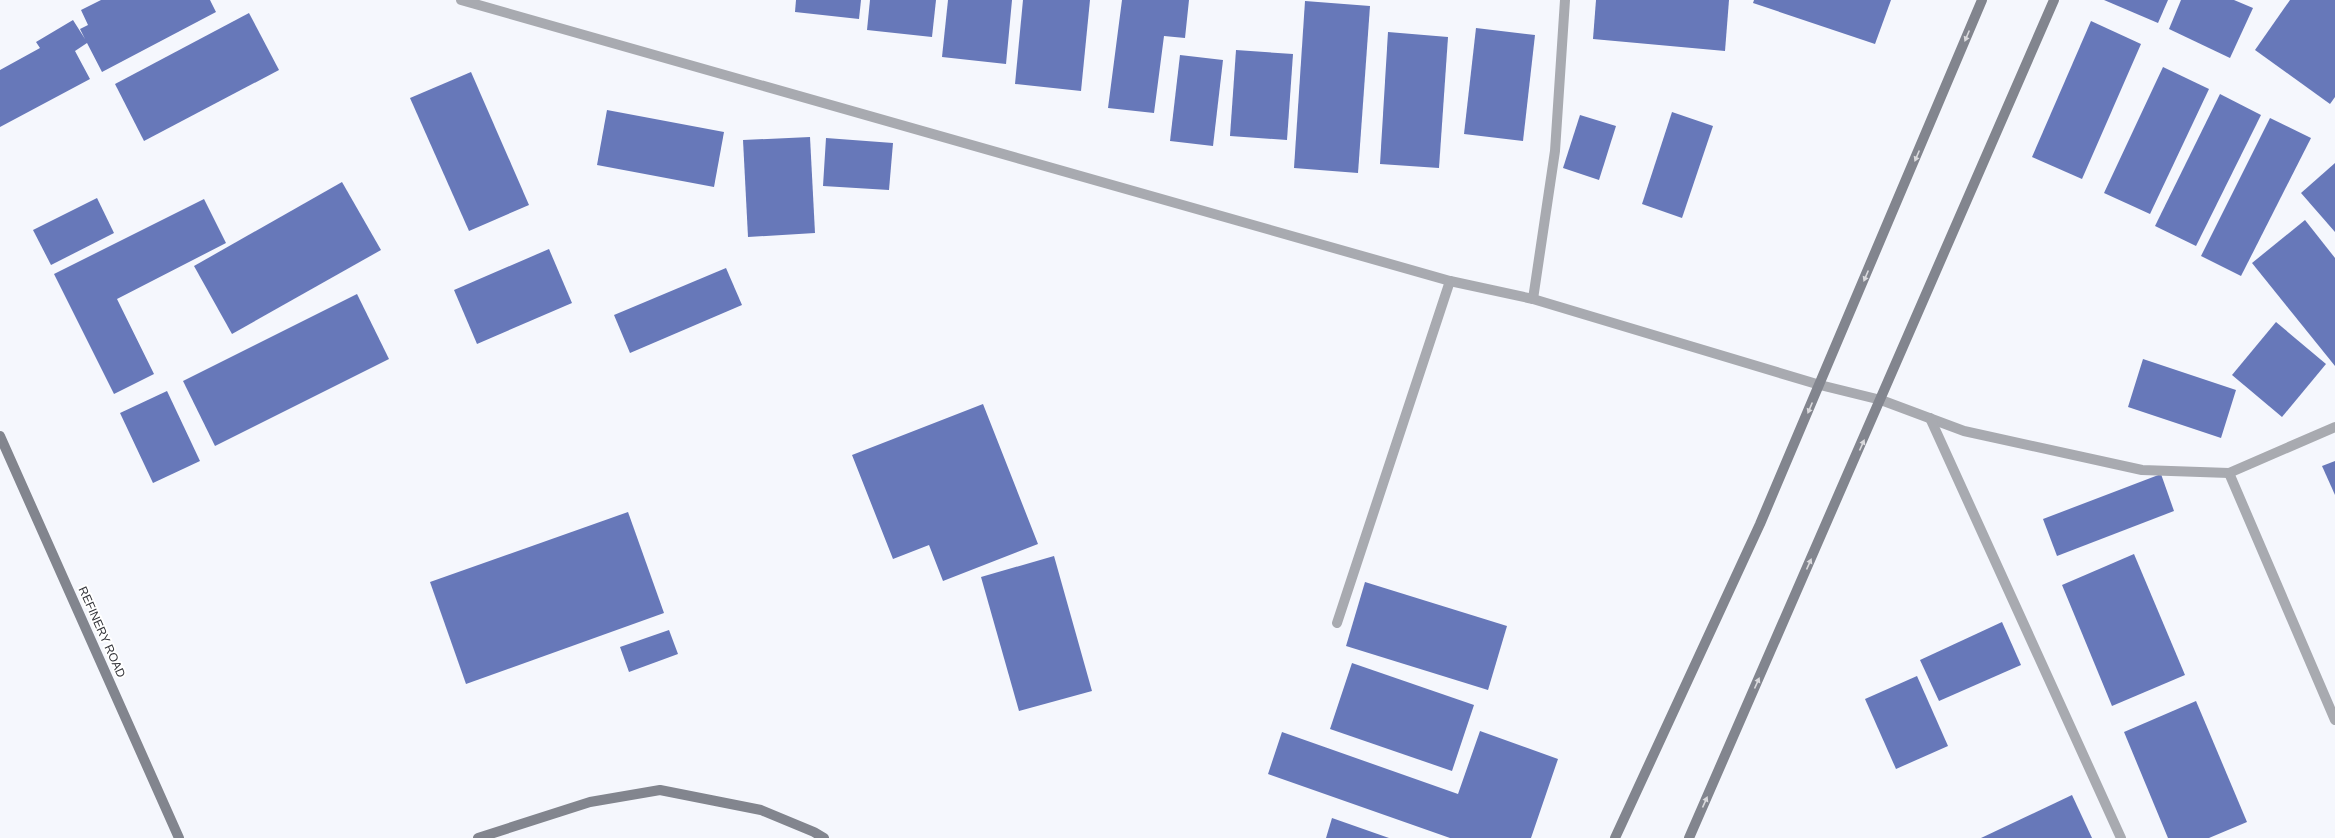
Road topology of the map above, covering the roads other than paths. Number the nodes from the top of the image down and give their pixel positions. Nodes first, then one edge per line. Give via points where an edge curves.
1 (461, 0) edge
2 (1565, 0) edge
3 (1982, 0) edge
4 (2054, 0) edge
5 (1450, 281) junction
6 (1533, 299) junction
7 (1820, 385) junction
8 (1881, 400) junction
9 (1930, 418) junction
10 (2335, 427) edge
11 (0, 436) edge
12 (2229, 474) junction
13 (1338, 623) dead end
14 (2335, 720) edge
15 (512, 828) junction
16 (179, 838) edge
17 (478, 838) edge
18 (494, 838) edge
19 (824, 838) edge
20 (1616, 838) edge
21 (1689, 838) edge
22 (2121, 838) edge

1 - 5 street
2 - 6 street via 1555,151
3 -> 7 main road
4 - 8 main road
5 - 6 street
5 - 13 street
6 - 7 street
7 - 8 street
7 -> 20 main road via 1760,524
8 - 9 street
21 -> 8 main road
9 - 12 street via 1964,431 2142,470
9 - 22 street
10 - 12 street
11 - 16 main road, REFINERY ROAD
12 - 14 street
15 - 17 main road
15 - 18 main road
15 - 19 main road via 590,802 660,790 761,810

